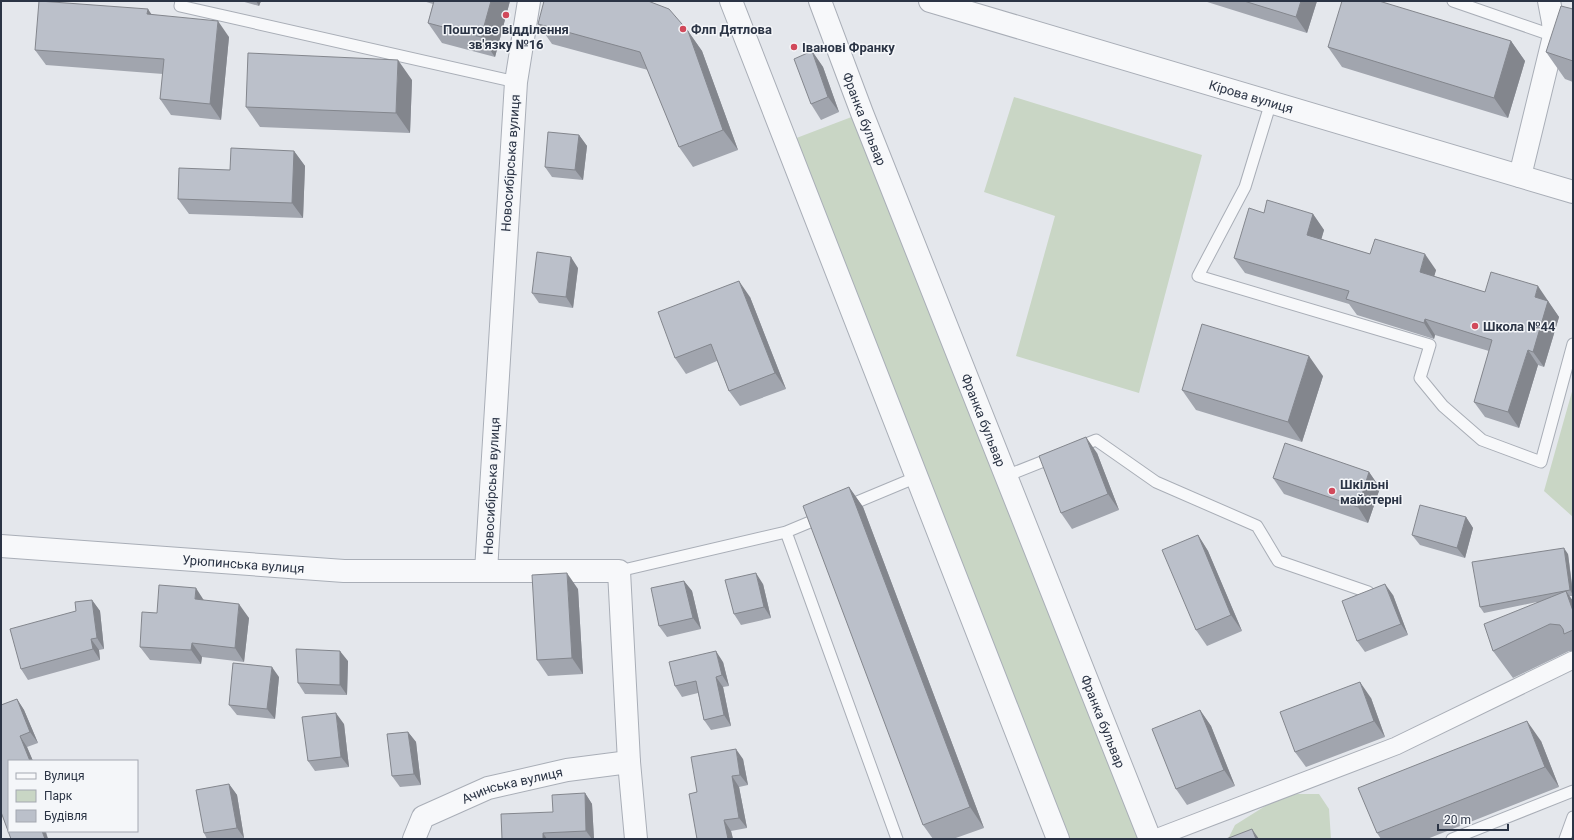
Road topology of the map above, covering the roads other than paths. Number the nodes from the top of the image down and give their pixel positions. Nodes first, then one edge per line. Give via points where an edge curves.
1 (181, 1) edge
2 (529, 1) edge
3 (731, 1) edge
4 (820, 1) edge
5 (1453, 1) edge
6 (1549, 1) edge
7 (938, 2) edge
8 (1554, 36) junction
9 (516, 82) junction
10 (1271, 102) junction
11 (1520, 176) junction
12 (1573, 192) edge
13 (1573, 344) edge
14 (1006, 476) junction
15 (917, 477) junction
16 (786, 532) junction
17 (1, 546) edge
18 (620, 570) junction
19 (486, 571) junction
20 (1368, 592) edge
21 (1573, 660) edge
22 (629, 762) junction
23 (1573, 791) edge
24 (1573, 817) edge
25 (414, 839) edge
26 (636, 839) edge
27 (897, 839) edge
28 (1058, 839) edge
29 (1151, 839) edge
30 (1452, 839) edge
31 (1565, 839) edge

1 - 9 lane via 180,6
2 - 9 street, Новосибірська вулиця
3 - 15 street
4 - 14 street, Франка бульвар
5 - 8 lane
6 - 8 street
7 - 10 street, Кірова вулиця
8 - 11 street
9 - 19 street, Новосибірська вулиця
10 - 11 street, Кірова вулиця
10 - 13 lane via 1245,187 1198,276 1430,345 1420,378 1443,406 1482,440 1541,462
11 - 12 street, Кірова вулиця
14 - 20 lane via 1096,440 1156,482 1257,526 1278,561
14 - 29 street, Франка бульвар
15 - 16 lane
15 - 28 street
16 - 18 lane
16 - 27 lane
17 - 19 street, Урюпинська вулиця via 344,571
18 - 19 street, Новосибірська вулиця
18 - 22 street
21 - 29 street via 1396,746
22 - 25 street, Ачинська вулиця via 567,770 488,788 423,817
22 - 26 street
23 - 30 lane
24 - 31 lane

